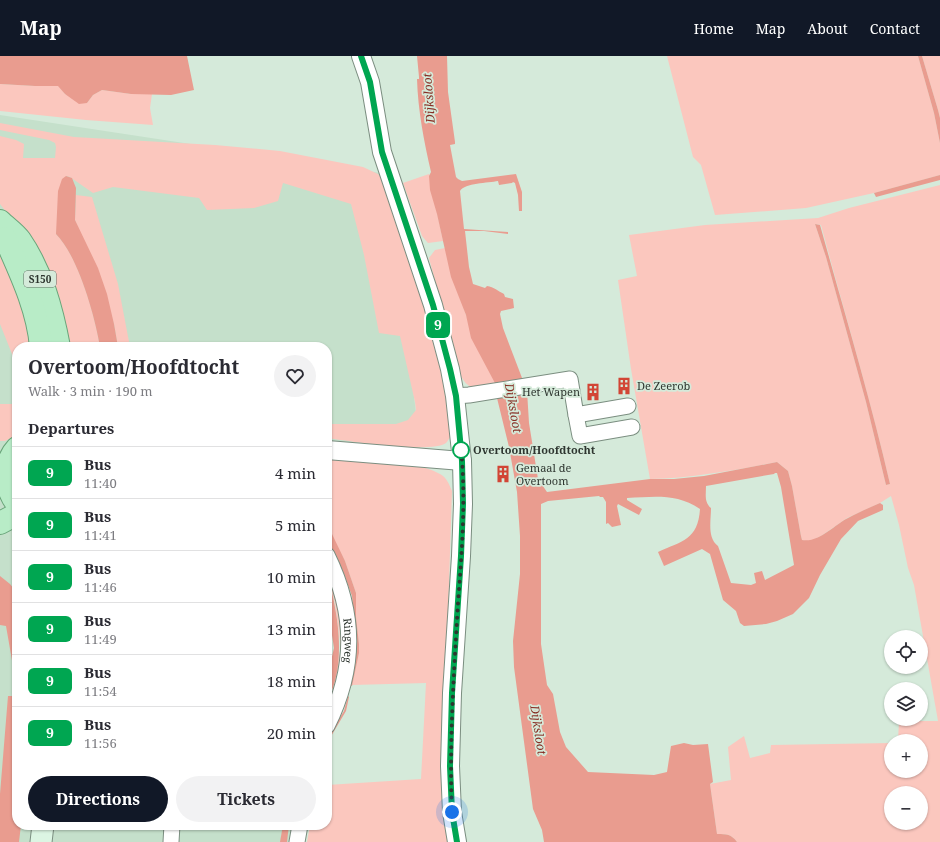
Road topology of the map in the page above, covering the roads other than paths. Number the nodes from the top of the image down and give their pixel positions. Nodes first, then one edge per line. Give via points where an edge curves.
1 (361, 56) edge
2 (0, 221) edge
3 (0, 226) edge
4 (40, 342) edge
5 (58, 342) edge
6 (456, 396) junction
7 (628, 406) dead end
8 (576, 415) junction
9 (632, 427) dead end
10 (332, 450) edge
11 (11, 457) edge
12 (462, 461) junction
13 (11, 505) edge
14 (0, 523) edge
15 (332, 564) edge
16 (332, 716) edge
17 (42, 830) edge
18 (172, 830) edge
19 (299, 830) edge
20 (41, 842) edge
21 (171, 842) edge
22 (297, 842) edge
23 (457, 842) edge

1 - 6 street via 370,82 382,152 433,305
2 - 5 main road, S150 via 19,239 31,259 50,306
3 - 4 main road, S150 via 36,316
6 - 8 street via 570,379
6 - 12 street
7 - 8 street
8 - 9 street via 580,436
10 - 12 street
11 - 13 main road via 7,478
12 - 23 street via 461,556 450,766 452,812
13 - 14 main road
15 - 16 street, Ringweg via 346,609 349,646 345,678
17 - 20 main road
18 - 21 street
19 - 22 street

